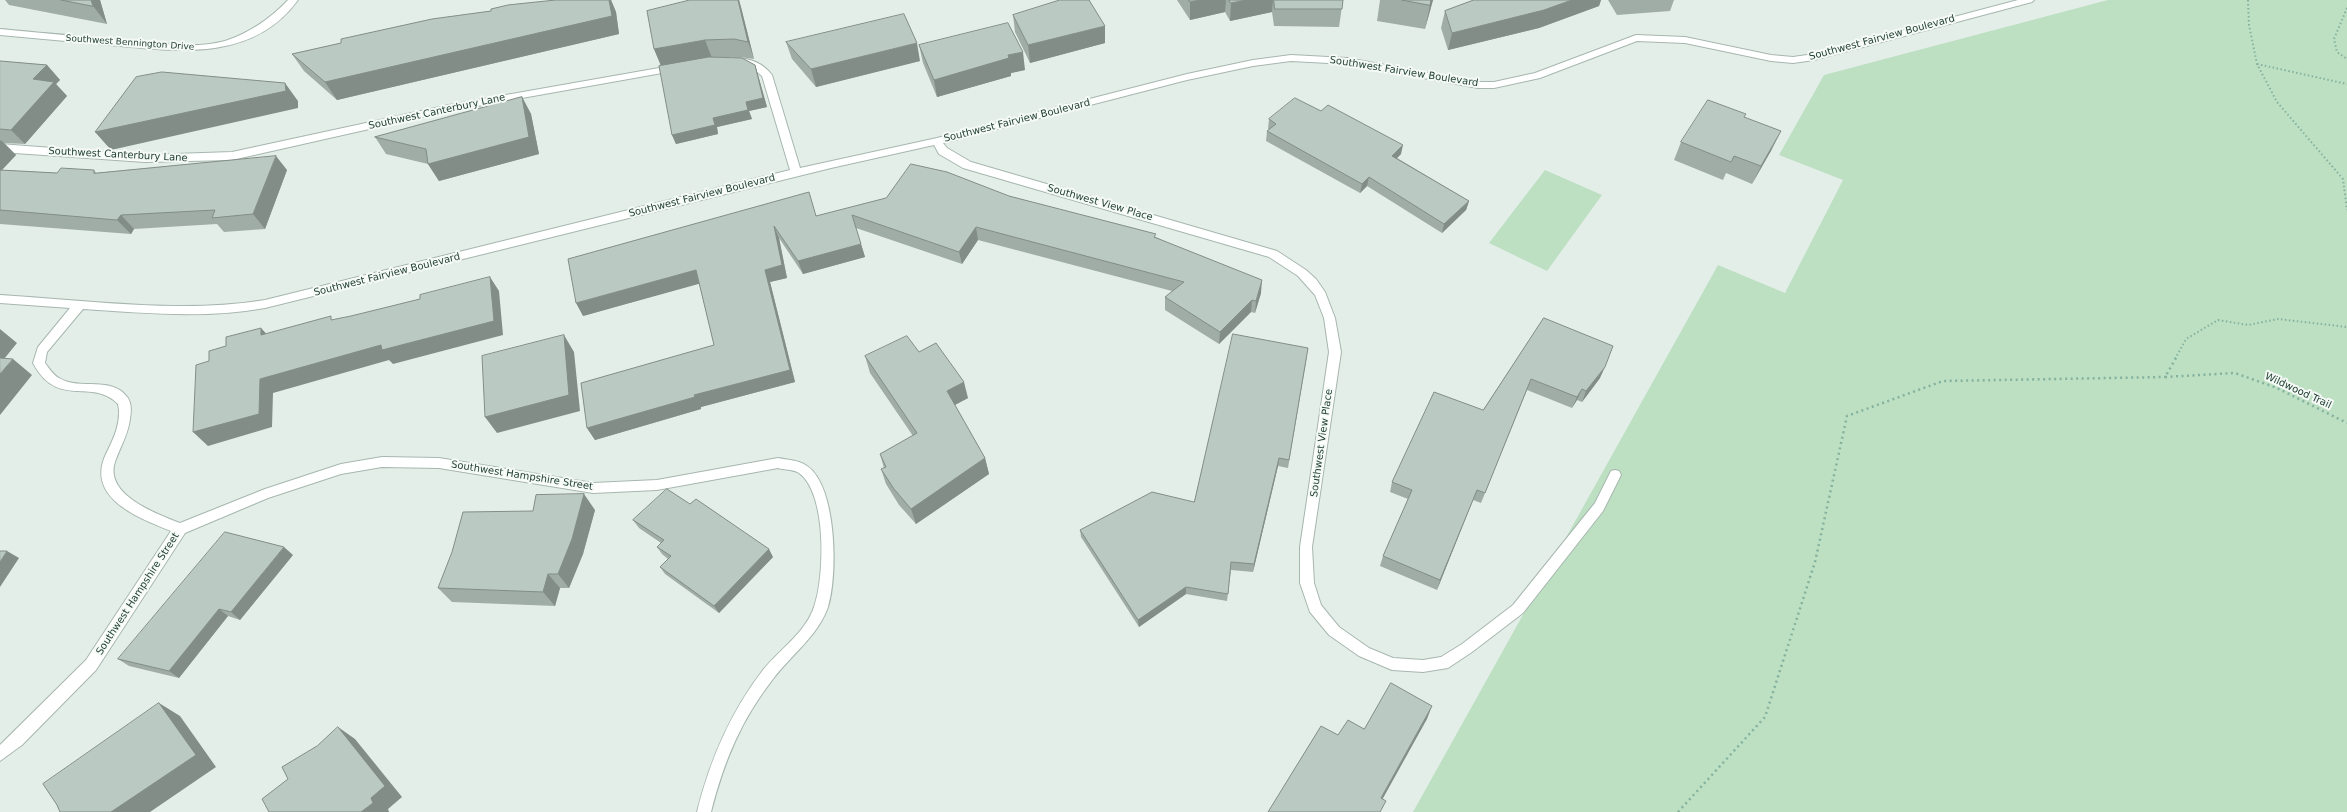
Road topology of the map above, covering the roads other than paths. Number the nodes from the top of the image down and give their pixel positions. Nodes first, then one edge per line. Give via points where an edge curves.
1 (293, 0) edge
2 (2029, 0) edge
3 (0, 32) edge
4 (726, 62) edge
5 (689, 66) edge
6 (937, 141) junction
7 (0, 148) edge
8 (796, 173) junction
9 (0, 299) edge
10 (80, 305) junction
11 (1614, 475) dead end
12 (180, 530) junction
13 (0, 754) edge
14 (704, 812) edge

1 - 3 street, Southwest Bennington Drive via 283,12 260,29 231,42 202,48
2 - 6 street, Southwest Fairview Boulevard via 1831,53 1793,60 1771,58 1685,40 1636,38 1537,76 1494,85 1478,85 1347,61 1291,58 1268,60 1187,77
4 - 8 street via 753,64 762,68 767,75
5 - 7 street, Southwest Canterbury Lane via 449,108 232,156 156,159
6 - 8 street, Southwest Fairview Boulevard
6 - 11 street, Southwest View Place via 943,151 967,165 1273,254 1297,267 1312,282 1322,297 1331,320 1335,352 1306,547 1307,583 1315,608 1334,631 1364,652 1392,664 1423,666 1443,662 1467,648 1518,609 1599,506
8 - 10 street, Southwest Fairview Boulevard via 293,298 247,307 188,311
9 - 10 street, Southwest Fairview Boulevard
10 - 12 street via 42,350 39,363 47,375 58,383 112,392 123,402 123,432 108,466 108,483 124,501
12 - 13 street, Southwest Hampshire Street via 91,666
12 - 14 street, Southwest Hampshire Street via 303,481 382,462 439,463 593,488 657,485 778,463 804,470 816,487 828,534 826,590 814,620 757,688 737,723 716,766

